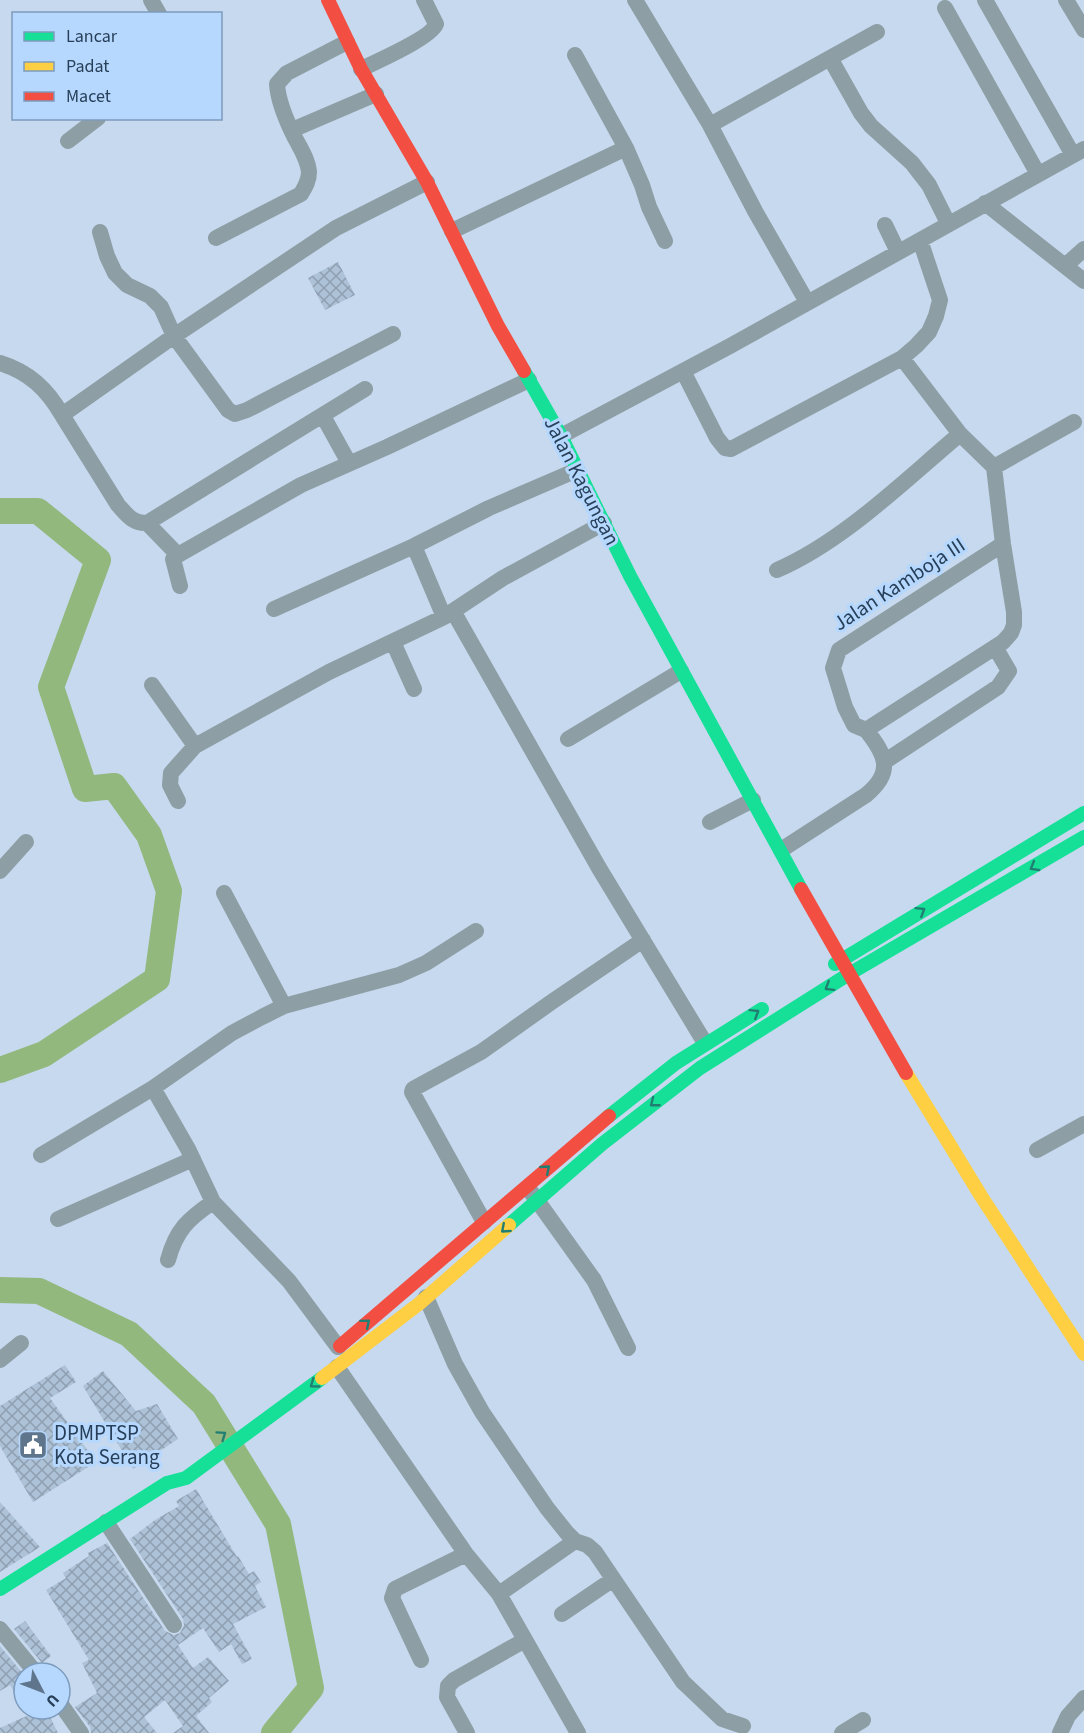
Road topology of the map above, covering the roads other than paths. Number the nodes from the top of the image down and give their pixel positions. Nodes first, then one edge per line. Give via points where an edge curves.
1 (328, 0) edge
2 (424, 0) edge
3 (635, 0) edge
4 (985, 0) edge
5 (1066, 0) edge
6 (945, 8) dead end
7 (1084, 30) edge
8 (877, 32) dead end
9 (347, 42) junction
10 (575, 55) dead end
11 (830, 58) junction
12 (361, 69) junction
13 (376, 94) junction
14 (95, 120) edge
15 (710, 125) junction
16 (292, 130) junction
17 (68, 141) dead end
18 (626, 148) junction
19 (1079, 152) edge
20 (1038, 174) junction
21 (427, 182) junction
22 (985, 203) junction
23 (948, 223) junction
24 (885, 225) dead end
25 (452, 231) junction
26 (100, 232) dead end
27 (216, 238) dead end
28 (920, 240) junction
29 (666, 241) dead end
30 (1084, 249) edge
31 (898, 252) junction
32 (1065, 266) junction
33 (1084, 281) edge
34 (807, 302) junction
35 (393, 334) dead end
36 (174, 336) junction
37 (902, 358) junction
38 (0, 363) edge
39 (684, 371) junction
40 (529, 380) junction
41 (365, 389) dead end
42 (62, 415) junction
43 (322, 416) junction
44 (1074, 422) dead end
45 (960, 434) junction
46 (561, 436) junction
47 (349, 463) junction
48 (994, 467) junction
49 (577, 470) junction
50 (147, 523) junction
51 (604, 523) junction
52 (1003, 544) junction
53 (414, 546) junction
54 (178, 555) junction
55 (777, 570) dead end
56 (180, 586) dead end
57 (274, 609) dead end
58 (449, 614) junction
59 (393, 642) junction
60 (995, 647) junction
61 (681, 671) junction
62 (152, 685) dead end
63 (414, 689) dead end
64 (866, 730) junction
65 (568, 739) dead end
66 (195, 746) junction
67 (884, 762) junction
68 (753, 800) junction
69 (178, 801) dead end
70 (1084, 813) edge
71 (710, 822) dead end
72 (1084, 837) edge
73 (26, 842) dead end
74 (781, 850) junction
75 (0, 871) edge
76 (224, 893) dead end
77 (476, 931) dead end
78 (643, 940) junction
79 (842, 960) junction
80 (822, 972) dead end
81 (849, 974) junction
82 (773, 1002) dead end
83 (284, 1006) junction
84 (705, 1043) junction
85 (153, 1088) junction
86 (1084, 1124) edge
87 (1037, 1150) dead end
88 (41, 1155) dead end
89 (193, 1159) junction
90 (527, 1186) junction
91 (538, 1200) junction
92 (213, 1202) junction
93 (58, 1219) dead end
94 (484, 1222) junction
95 (168, 1260) dead end
96 (426, 1297) junction
97 (21, 1343) dead end
98 (628, 1348) dead end
99 (1084, 1353) edge
100 (335, 1356) junction
101 (0, 1360) edge
102 (301, 1376) dead end
103 (257, 1418) junction
104 (188, 1465) junction
105 (166, 1483) junction
106 (106, 1522) junction
107 (576, 1541) junction
108 (466, 1554) junction
109 (612, 1580) junction
110 (0, 1589) edge
111 (499, 1594) junction
112 (562, 1614) dead end
113 (174, 1625) dead end
114 (0, 1629) edge
115 (525, 1640) junction
116 (421, 1660) dead end
117 (26, 1661) edge
118 (1084, 1698) edge
119 (72, 1720) edge
120 (863, 1720) dead end
121 (743, 1726) dead end
122 (81, 1733) edge
123 (467, 1733) edge
124 (578, 1733) edge
125 (842, 1733) edge
126 (1060, 1733) edge

1 - 9 main road, Jalan Kagungan
2 - 12 street via 436,24 432,31
3 - 15 street
4 - 19 street
5 - 7 street
6 - 20 street
8 - 11 street
9 - 12 main road, Jalan Kagungan
9 - 16 street via 281,78 277,84
10 - 18 street
11 - 15 street
11 - 23 street via 861,113 912,163 929,185
12 - 13 main road, Jalan Kagungan
13 - 16 street
13 - 21 main road, Jalan Kagungan
14 - 17 street
15 - 34 street
16 - 27 street via 309,175 301,194
18 - 25 street
18 - 29 street
19 - 20 street
20 - 22 street
21 - 25 main road, Jalan Kagungan
21 - 36 street via 336,228
22 - 23 street
22 - 32 street
23 - 28 street
24 - 31 street
25 - 40 main road, Jalan Kagungan
26 - 36 street via 115,273 126,285 150,296
28 - 31 street
28 - 37 street via 940,300 928,332
30 - 32 street
31 - 34 street
32 - 33 street
34 - 39 street
35 - 36 street via 235,414 228,410
36 - 42 street
37 - 39 street via 731,449 717,438
37 - 45 street
38 - 42 street via 40,384
39 - 46 street
40 - 46 main road, Jalan Kagungan
40 - 47 street
41 - 43 street
42 - 50 street via 118,504 138,524
43 - 47 street
43 - 50 street
44 - 48 street
45 - 48 street
45 - 55 street via 861,516 816,549
46 - 49 main road, Jalan Kagungan
47 - 54 street via 301,485
48 - 52 street
49 - 51 main road, Jalan Kagungan
49 - 53 street
50 - 54 street
51 - 58 street via 503,578
51 - 61 main road, Jalan Kagungan
52 - 60 street via 1014,625
52 - 64 street, Jalan Kamboja III via 839,650 833,668 845,706 854,725
53 - 57 street
53 - 58 street
54 - 56 street via 173,560
58 - 59 street
58 - 78 street
59 - 63 street
59 - 66 street via 329,672
60 - 64 street
60 - 67 street via 1009,671 998,687
61 - 65 street
61 - 68 main road, Jalan Kagungan
62 - 66 street
64 - 67 street, Jalan Kamboja III via 879,746
66 - 69 street via 171,773 170,785
67 - 74 street via 879,785
68 - 71 street
68 - 74 main road, Jalan Kagungan
79 -> 70 main road
72 -> 81 main road
73 - 75 street
74 - 79 main road, Jalan Kagungan
76 - 83 street
77 - 83 street via 399,975
78 - 84 street
78 - 94 street via 481,1052 413,1089
79 - 80 main road
79 - 81 main road, Jalan Kagungan
81 -> 91 main road via 700,1068
81 - 99 main road, Jalan Kagungan via 981,1196
84 -> 82 main road
83 - 85 street via 232,1033
90 -> 84 main road via 623,1105
85 - 88 street
85 - 89 street
86 - 87 street
89 - 92 street
89 - 93 street
90 - 91 street
90 - 94 main road
91 -> 96 main road
91 - 98 street via 594,1280
92 - 95 street via 191,1217 178,1233
92 - 100 street via 289,1281
100 -> 94 main road
96 - 100 main road
96 - 107 street via 455,1364 482,1412 546,1508
97 - 101 street
100 -> 103 main road
100 - 108 street
102 - 103 main road
103 - 104 main road
104 - 105 main road
104 - 105 main road via 186,1478
105 - 106 main road
106 - 110 main road
106 - 113 street
107 - 109 street via 595,1552
107 - 111 street
108 - 111 street
108 - 116 street via 395,1588 392,1598
109 - 112 street
109 - 121 street via 683,1682 722,1719
111 - 115 street
114 - 117 street
115 - 123 street via 448,1686 447,1697
115 - 124 street
118 - 126 street via 1068,1716
119 - 122 street
120 - 125 street

